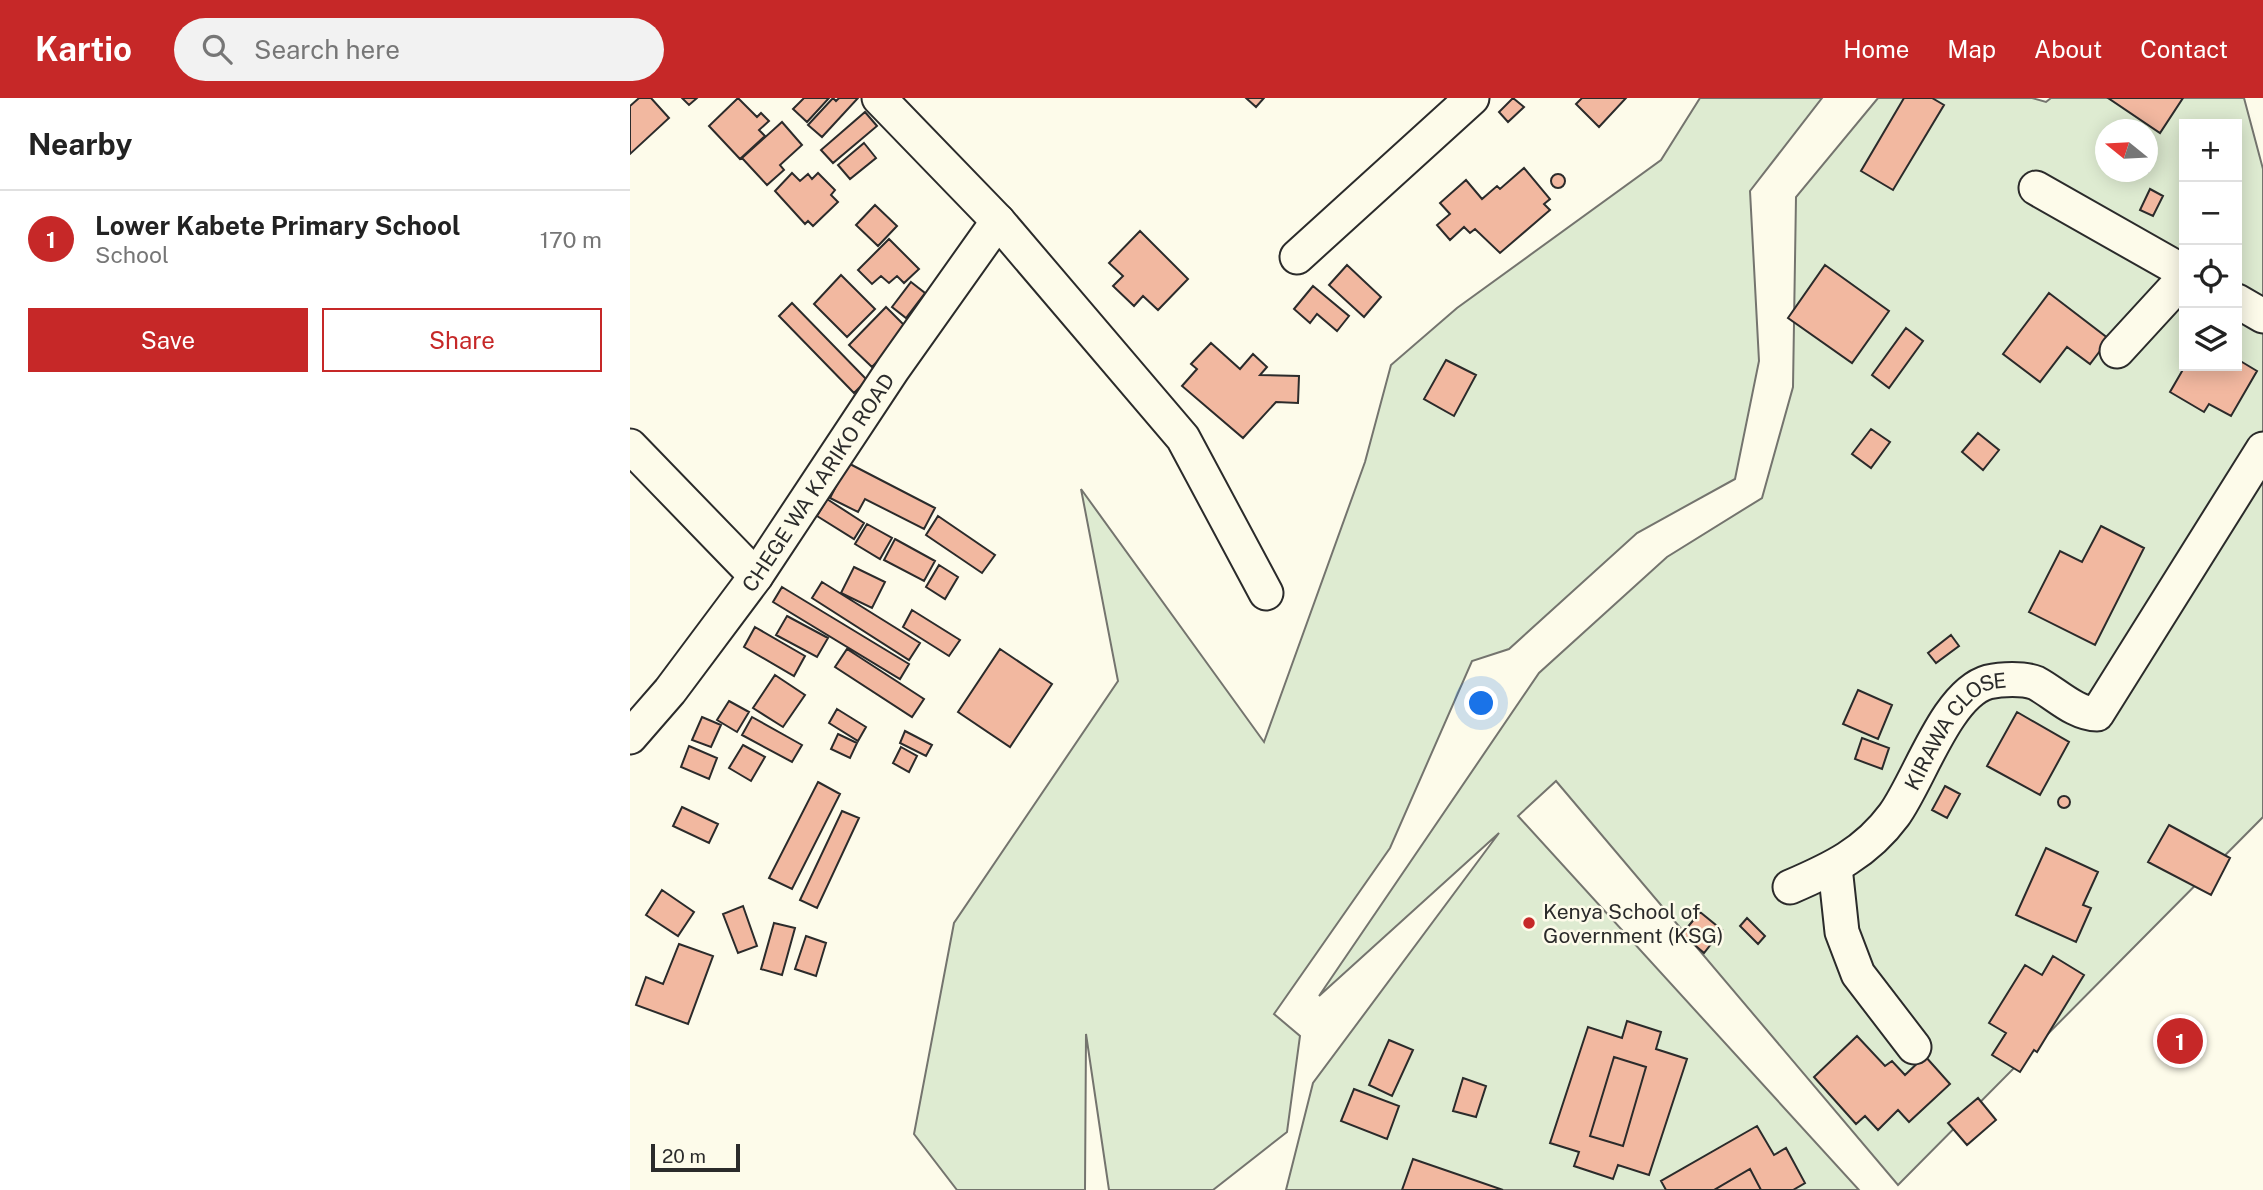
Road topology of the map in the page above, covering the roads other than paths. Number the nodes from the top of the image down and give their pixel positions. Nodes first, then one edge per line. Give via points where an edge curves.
1 (879, 98) edge
2 (1472, 98) edge
3 (2036, 188) dead end
4 (998, 220) junction
5 (1297, 257) dead end
6 (2179, 272) edge
7 (2179, 281) edge
8 (2242, 305) edge
9 (2263, 316) edge
10 (2117, 351) dead end
11 (630, 446) edge
12 (2263, 449) edge
13 (756, 576) junction
14 (1266, 593) dead end
15 (630, 737) edge
16 (1835, 867) junction
17 (1790, 887) dead end
18 (1914, 1047) dead end

1 - 4 street
2 - 5 street
3 - 6 street
4 - 13 street, CHEGE WA KARIKO ROAD
4 - 14 street via 1183,438
7 - 10 street
8 - 9 street
11 - 13 street
12 - 16 street, KIRAWA CLOSE via 2097,714 2086,714 2033,681 1987,683 1965,696 1947,721 1894,814 1867,846
13 - 15 street, CHEGE WA KARIKO ROAD
16 - 17 street, KIRAWA CLOSE
16 - 18 street via 1842,932 1857,974

